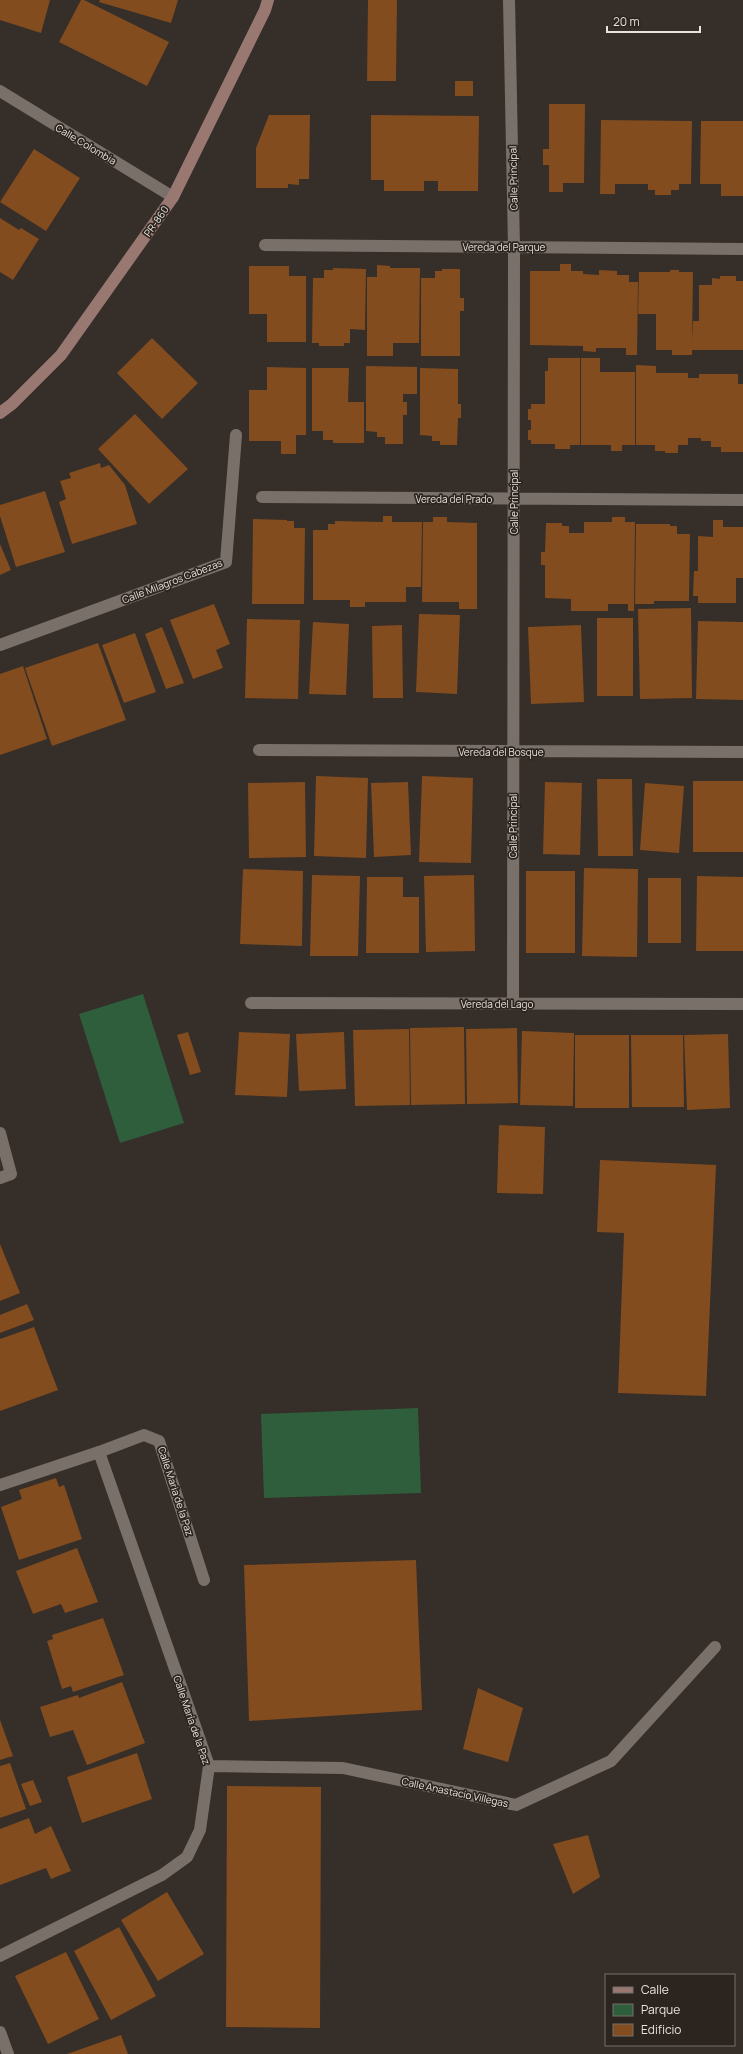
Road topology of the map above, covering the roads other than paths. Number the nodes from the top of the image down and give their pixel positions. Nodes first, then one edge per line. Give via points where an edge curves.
1 (268, 0) edge
2 (509, 0) edge
3 (0, 91) edge
4 (173, 197) junction
5 (265, 245) dead end
6 (514, 247) junction
7 (743, 249) edge
8 (0, 414) edge
9 (236, 435) dead end
10 (262, 497) dead end
11 (514, 500) junction
12 (743, 500) edge
13 (0, 645) edge
14 (259, 750) dead end
15 (513, 752) junction
16 (743, 752) edge
17 (251, 1003) dead end
18 (513, 1004) junction
19 (743, 1004) edge
20 (0, 1133) edge
21 (6, 1176) edge
22 (99, 1452) junction
23 (0, 1485) edge
24 (204, 1580) dead end
25 (715, 1647) dead end
26 (209, 1766) junction
27 (0, 1956) edge
28 (0, 2032) edge
29 (8, 2054) edge

1 - 4 street, PR-860 / PR-860
2 - 6 street, Calle Principal
3 - 4 street, Calle Colombia
4 - 8 street, PR-860 / PR-860 via 61,355
5 - 6 street, Vereda del Parque
6 - 7 street, Vereda del Parque
6 - 11 street, Calle Principal
9 - 13 street, Calle Milagros Cabezas via 226,562
10 - 11 street, Vereda del Prado
11 - 12 street, Vereda del Prado
11 - 15 street, Calle Principal
14 - 15 street, Vereda del Bosque
15 - 16 street, Vereda del Bosque
15 - 18 street, Calle Principal
17 - 18 street, Vereda del Lago
18 - 19 street, Vereda del Lago
20 - 21 street
22 - 23 street
22 - 24 street, Calle Maria de la Paz via 144,1435 160,1441
22 - 26 street, Calle María de la Paz
25 - 26 street, Calle Anastacio Villegas via 611,1761 516,1805 343,1768
26 - 27 street, Calle María de la Paz via 200,1830 186,1857 162,1875
28 - 29 street

